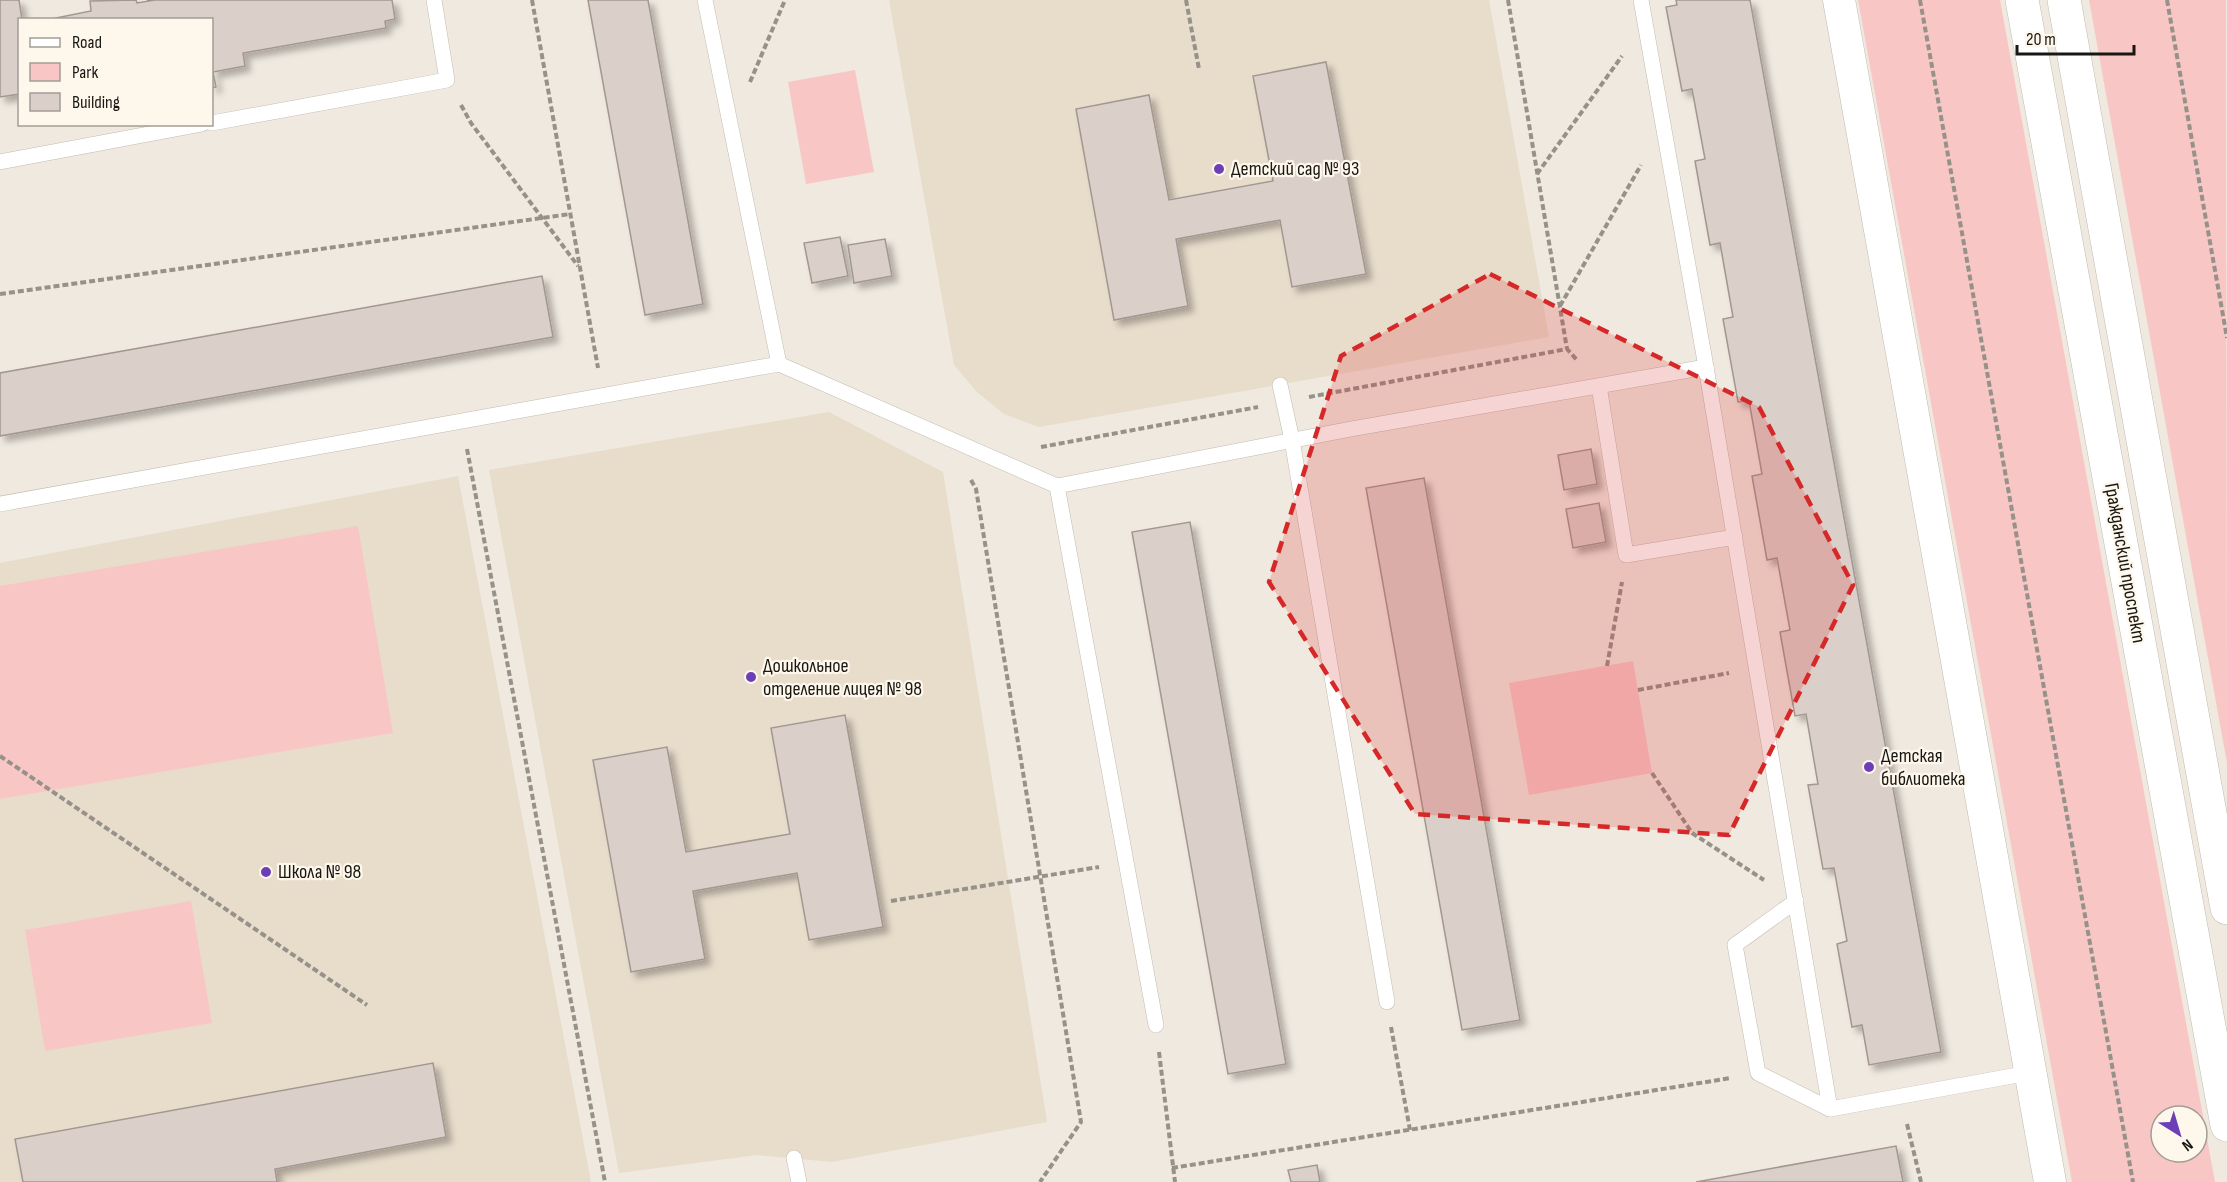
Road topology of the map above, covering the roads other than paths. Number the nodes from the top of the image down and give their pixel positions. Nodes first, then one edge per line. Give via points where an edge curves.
1 (434, 0) edge
2 (705, 0) edge
3 (1641, 0) edge
4 (1839, 0) edge
5 (2022, 0) edge
6 (2064, 0) edge
7 (213, 123) edge
8 (191, 126) edge
9 (0, 162) edge
10 (779, 364) junction
11 (1706, 368) junction
12 (1280, 385) dead end
13 (1599, 386) junction
14 (1292, 440) junction
15 (1056, 486) junction
16 (0, 504) edge
17 (1735, 537) junction
18 (1796, 901) junction
19 (2227, 908) edge
20 (1386, 1002) road end
21 (1156, 1025) road end
22 (2029, 1073) junction
23 (1830, 1109) junction
24 (2227, 1125) edge
25 (794, 1158) dead end
26 (799, 1182) edge
27 (2050, 1182) edge

1 - 7 lane via 447,80
2 - 10 lane
3 - 11 lane
4 - 22 street
5 - 24 main road, Гражданский проспект
6 - 19 main road, Гражданский проспект
8 - 9 lane
10 - 15 lane
10 - 16 lane
11 - 13 lane
11 - 17 lane
12 - 14 lane
13 - 14 lane
13 - 17 lane via 1626,555
14 - 15 lane
14 - 20 lane
15 - 21 lane
17 - 18 lane
18 - 23 lane
18 - 23 lane via 1736,945 1758,1073
22 - 23 lane
22 - 27 street
25 - 26 lane

